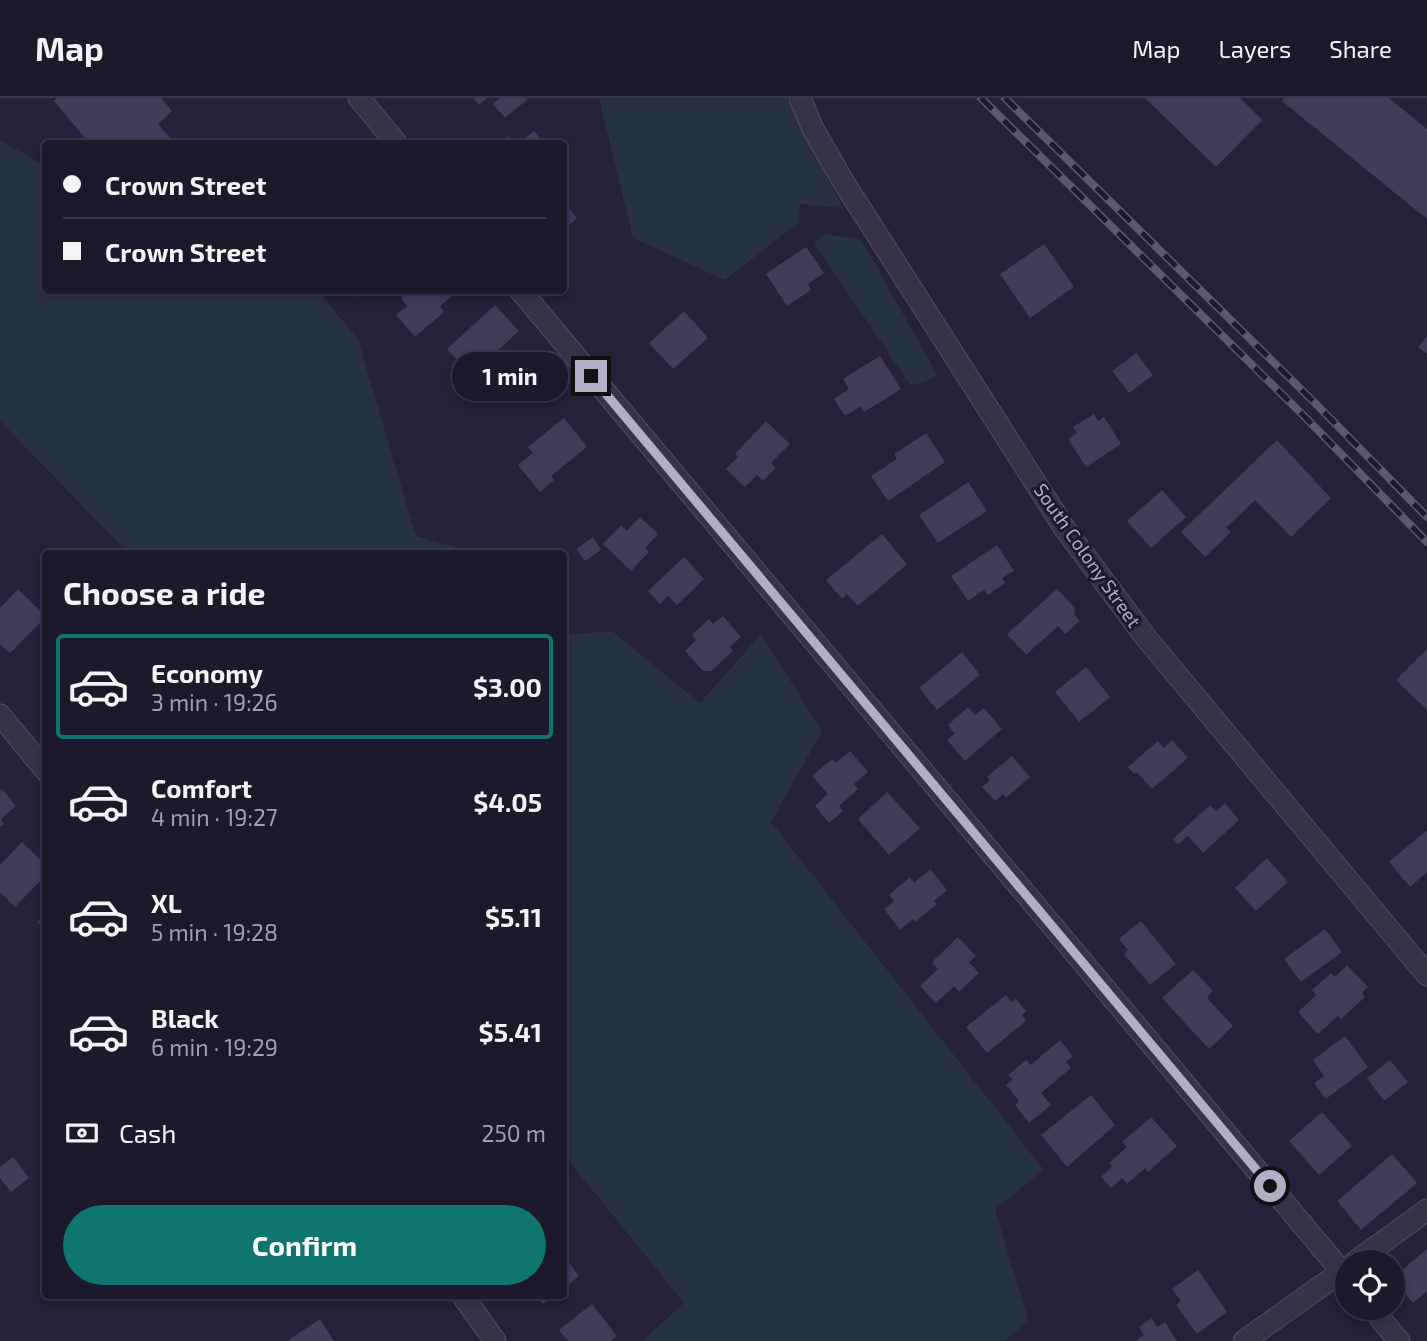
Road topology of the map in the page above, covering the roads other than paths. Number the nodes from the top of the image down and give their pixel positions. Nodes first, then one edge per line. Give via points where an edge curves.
1 (359, 98) edge
2 (800, 98) edge
3 (394, 140) edge
4 (523, 294) edge
5 (0, 715) edge
6 (42, 766) edge
7 (1427, 975) edge
8 (1427, 1210) edge
9 (1374, 1250) edge
10 (1335, 1255) edge
11 (1335, 1279) edge
12 (465, 1299) edge
13 (1382, 1320) edge
14 (495, 1341) edge
15 (1244, 1341) edge
16 (1399, 1341) edge

1 - 3 street
2 - 7 street, South Colony Street via 846,186 1104,583
4 - 10 street
5 - 6 street
8 - 9 street
11 - 15 street
12 - 14 street
13 - 16 street

